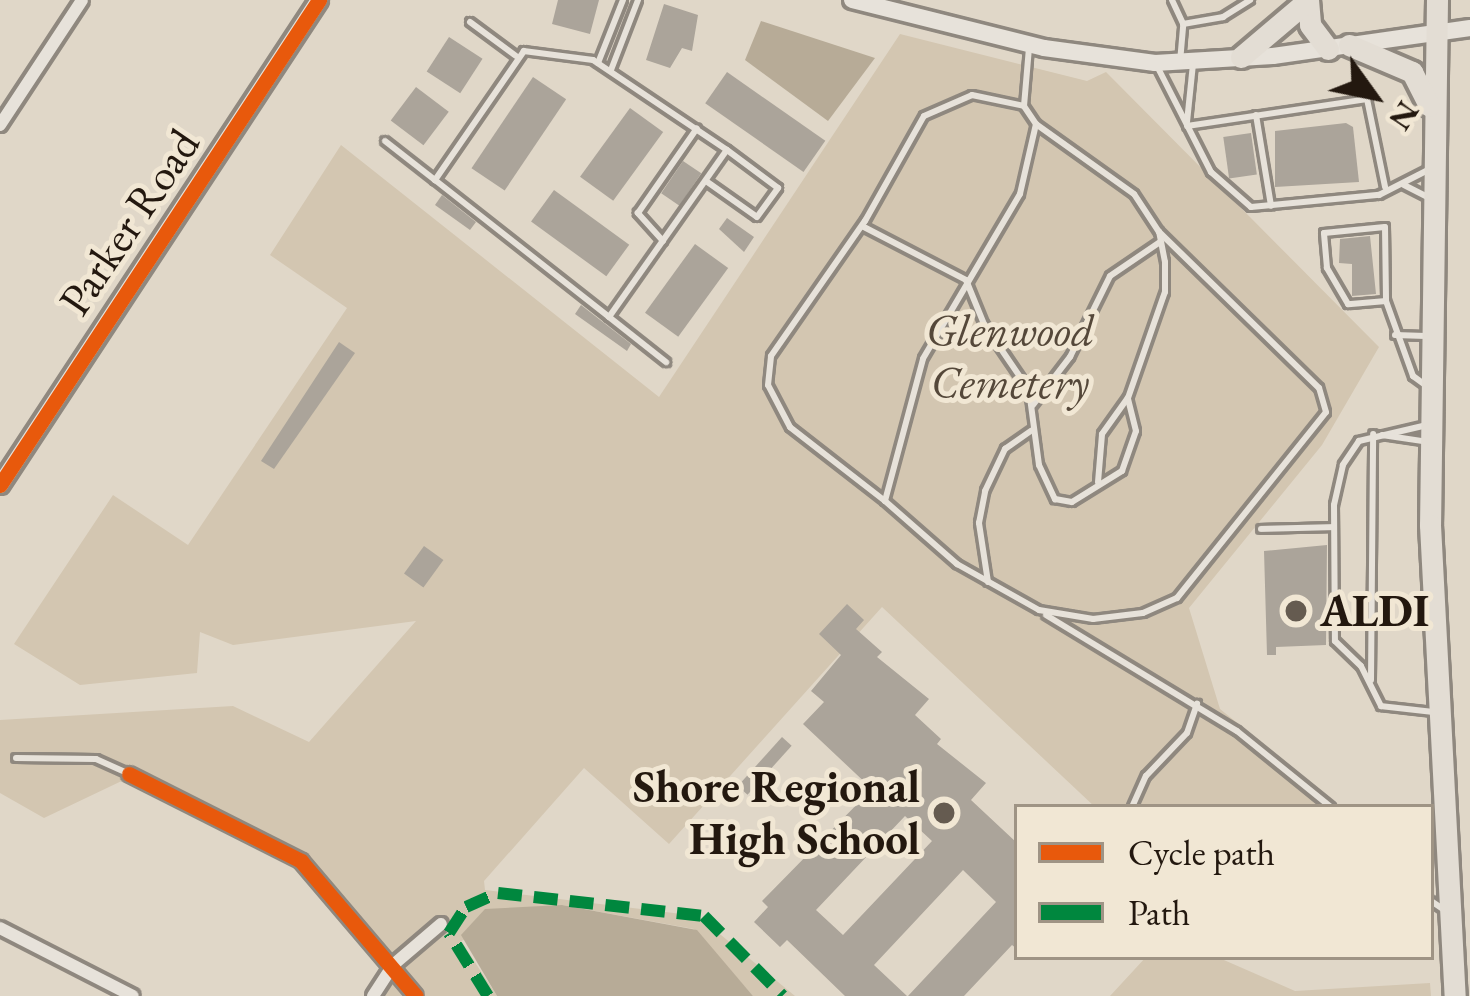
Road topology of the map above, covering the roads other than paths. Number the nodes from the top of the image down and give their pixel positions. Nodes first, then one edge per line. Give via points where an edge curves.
1 (82, 0) edge
2 (319, 0) edge
3 (622, 0) edge
4 (638, 0) edge
5 (854, 0) edge
6 (1172, 0) edge
7 (1250, 0) edge
8 (1308, 0) edge
9 (1437, 0) edge
10 (886, 4) edge
11 (470, 22) dead end
12 (1183, 24) junction
13 (1470, 28) edge
14 (1436, 32) junction
15 (1029, 44) junction
16 (1339, 47) junction
17 (516, 56) junction
18 (1241, 57) junction
19 (598, 63) junction
20 (1155, 63) junction
21 (1186, 63) junction
22 (611, 70) junction
23 (1024, 106) junction
24 (1256, 115) junction
25 (1036, 124) junction
26 (1432, 124) junction
27 (0, 125) edge
28 (1187, 126) junction
29 (697, 128) junction
30 (385, 141) dead end
31 (727, 150) junction
32 (1432, 168) junction
33 (435, 180) junction
34 (706, 181) junction
35 (1404, 185) junction
36 (1382, 191) junction
37 (1431, 198) junction
38 (1271, 207) junction
39 (862, 226) junction
40 (1160, 237) junction
41 (663, 241) junction
42 (965, 280) junction
43 (1386, 301) junction
44 (609, 317) junction
45 (1395, 335) junction
46 (1430, 336) junction
47 (666, 362) dead end
48 (1429, 387) junction
49 (1128, 398) junction
50 (1034, 405) junction
51 (1032, 430) junction
52 (1429, 433) junction
53 (1373, 434) junction
54 (1098, 482) junction
55 (0, 485) edge
56 (884, 501) junction
57 (1334, 527) junction
58 (1261, 529) dead end
59 (988, 582) junction
60 (1039, 610) junction
61 (1093, 620) junction
62 (1085, 638) junction
63 (1371, 680) junction
64 (1197, 704) junction
65 (1436, 712) junction
66 (16, 758) dead end
67 (129, 774) joint
68 (1133, 804) edge
69 (1326, 804) edge
70 (1440, 907) edge
71 (441, 924) dead end
72 (0, 928) edge
73 (393, 965) junction
74 (133, 996) edge
75 (373, 996) edge
76 (416, 996) edge
77 (1455, 996) edge

1 - 27 street
2 - 55 main road, Parker Road
3 - 19 lane
4 - 22 lane
5 - 10 main road
6 - 12 lane
7 - 12 lane via 1223,17
8 - 16 highway via 1310,25
8 - 18 highway
9 - 14 highway
10 - 15 main road
11 - 17 lane
12 - 21 lane
13 - 14 main road
14 - 16 main road
14 - 26 highway
15 - 20 main road
15 - 23 lane
16 - 18 main road
16 - 26 highway via 1412,72
17 - 19 lane via 540,49
17 - 33 lane
18 - 21 main road
19 - 22 lane
20 - 21 main road
20 - 28 lane
21 - 28 lane
22 - 29 lane
23 - 25 lane
23 - 39 lane via 973,95 934,106
24 - 28 lane
24 - 36 lane via 1367,99
24 - 38 lane
25 - 40 lane via 1123,184
25 - 42 lane via 1020,194
26 - 32 highway
28 - 38 lane via 1211,172 1251,207
29 - 31 lane
29 - 41 lane via 638,213
30 - 33 lane
31 - 34 lane
31 - 34 lane via 778,188 757,217
32 - 35 lane
32 - 37 highway
33 - 44 lane
34 - 41 lane
35 - 36 lane
35 - 37 lane
36 - 38 lane
37 - 46 highway
39 - 42 lane
39 - 56 lane via 776,345 767,374 790,427
40 - 49 lane via 1165,292
40 - 50 lane via 1110,276 1070,357
40 - 61 lane via 1319,388 1326,412 1184,593 1143,613
41 - 44 lane
42 - 50 lane
42 - 56 lane via 910,392
43 - 43 lane via 1385,227 1324,233 1327,268 1348,304
43 - 45 lane
44 - 47 lane
45 - 46 lane
45 - 48 lane via 1413,376
46 - 48 highway
48 - 52 highway
49 - 54 lane via 1102,434
49 - 54 lane via 1136,430 1130,460
50 - 51 lane
51 - 54 lane via 1055,499 1072,502
51 - 59 lane via 1011,442 985,491 979,523
52 - 53 lane
52 - 53 lane
52 - 65 highway
53 - 57 lane via 1343,465
53 - 63 lane
56 - 59 lane
57 - 58 lane
57 - 63 lane via 1335,641
59 - 60 lane
60 - 61 lane
60 - 62 lane
61 - 62 lane
62 - 64 lane
63 - 65 lane via 1376,700 1391,711
64 - 68 lane via 1187,733 1146,776
64 - 69 lane
65 - 70 highway
66 - 67 lane via 96,759
67 - 73 street via 301,861
70 - 77 highway
71 - 73 street
72 - 74 street
73 - 75 street
73 - 76 street

